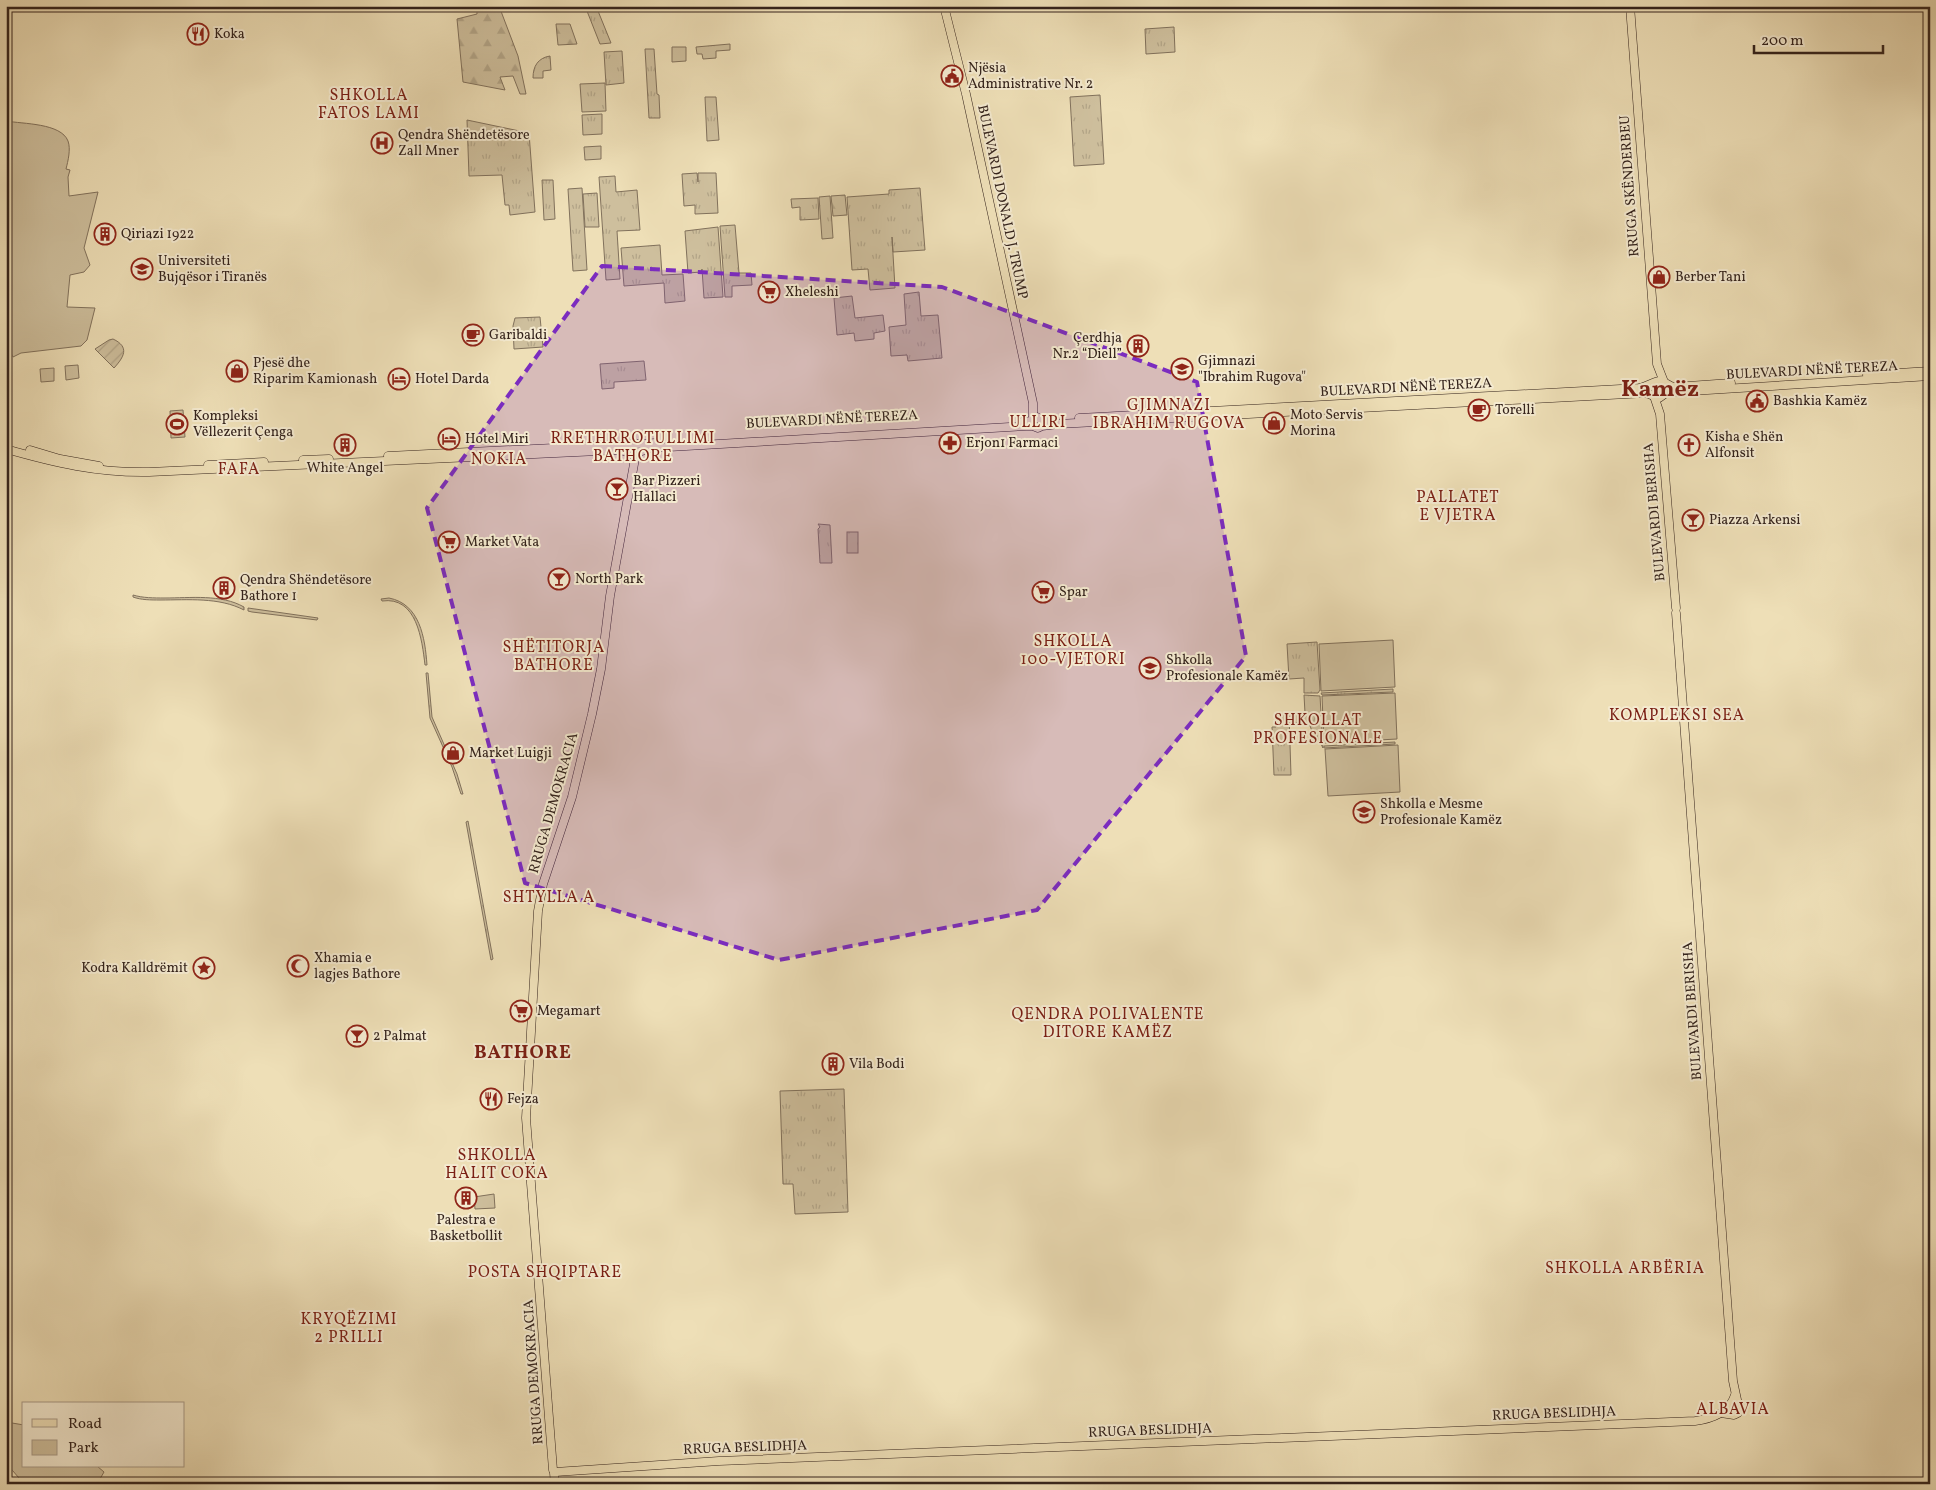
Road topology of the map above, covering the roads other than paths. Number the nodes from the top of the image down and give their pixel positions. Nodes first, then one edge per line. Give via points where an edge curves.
1 (944, 6) edge
2 (1630, 6) edge
3 (1657, 364) junction
4 (1930, 371) edge
5 (1930, 376) edge
6 (1780, 383) junction
7 (1653, 384) junction
8 (1665, 389) junction
9 (1653, 395) junction
10 (1660, 414) junction
11 (1037, 422) junction
12 (6, 444) edge
13 (6, 449) edge
14 (633, 449) junction
15 (1732, 1409) joint
16 (554, 1472) junction
17 (555, 1484) edge

1 - 11 main road, BULEVARDI DONALD J. TRUMP
2 - 3 main road, RRUGA SKËNDERBEU
3 - 7 main road, RRUGA SKËNDERBEU
3 - 8 main road, RRUGA SKËNDERBEU
4 - 6 main road, BULEVARDI NËNË TEREZA
5 - 6 main road, BULEVARDI NËNË TEREZA
6 - 8 main road, BULEVARDI NËNË TEREZA
7 - 8 main road, BULEVARDI NËNË TEREZA via 1658,381
7 - 9 main road via 1650,389
7 - 11 main road, BULEVARDI NËNË TEREZA via 1640,388
8 - 9 main road, BULEVARDI NËNË TEREZA via 1659,398
8 - 10 main road, BULEVARDI BERISHA
9 - 10 main road, BULEVARDI BERISHA
9 - 11 main road, BULEVARDI NËNË TEREZA
10 - 15 main road, BULEVARDI BERISHA via 1735,1395
11 - 14 main road, BULEVARDI NËNË TEREZA
12 - 14 main road, BULEVARDI NËNË TEREZA via 85,464 131,468
13 - 14 main road, BULEVARDI NËNË TEREZA via 80,468 134,473
14 - 16 main road, RRUGA DEMOKRACIA via 632,475 610,596 600,676 575,784 543,884 538,912 526,1118
15 - 16 main road, RRUGA BESLIDHJA via 1696,1421 719,1461
16 - 17 main road, RRUGA DEMOKRACIA

